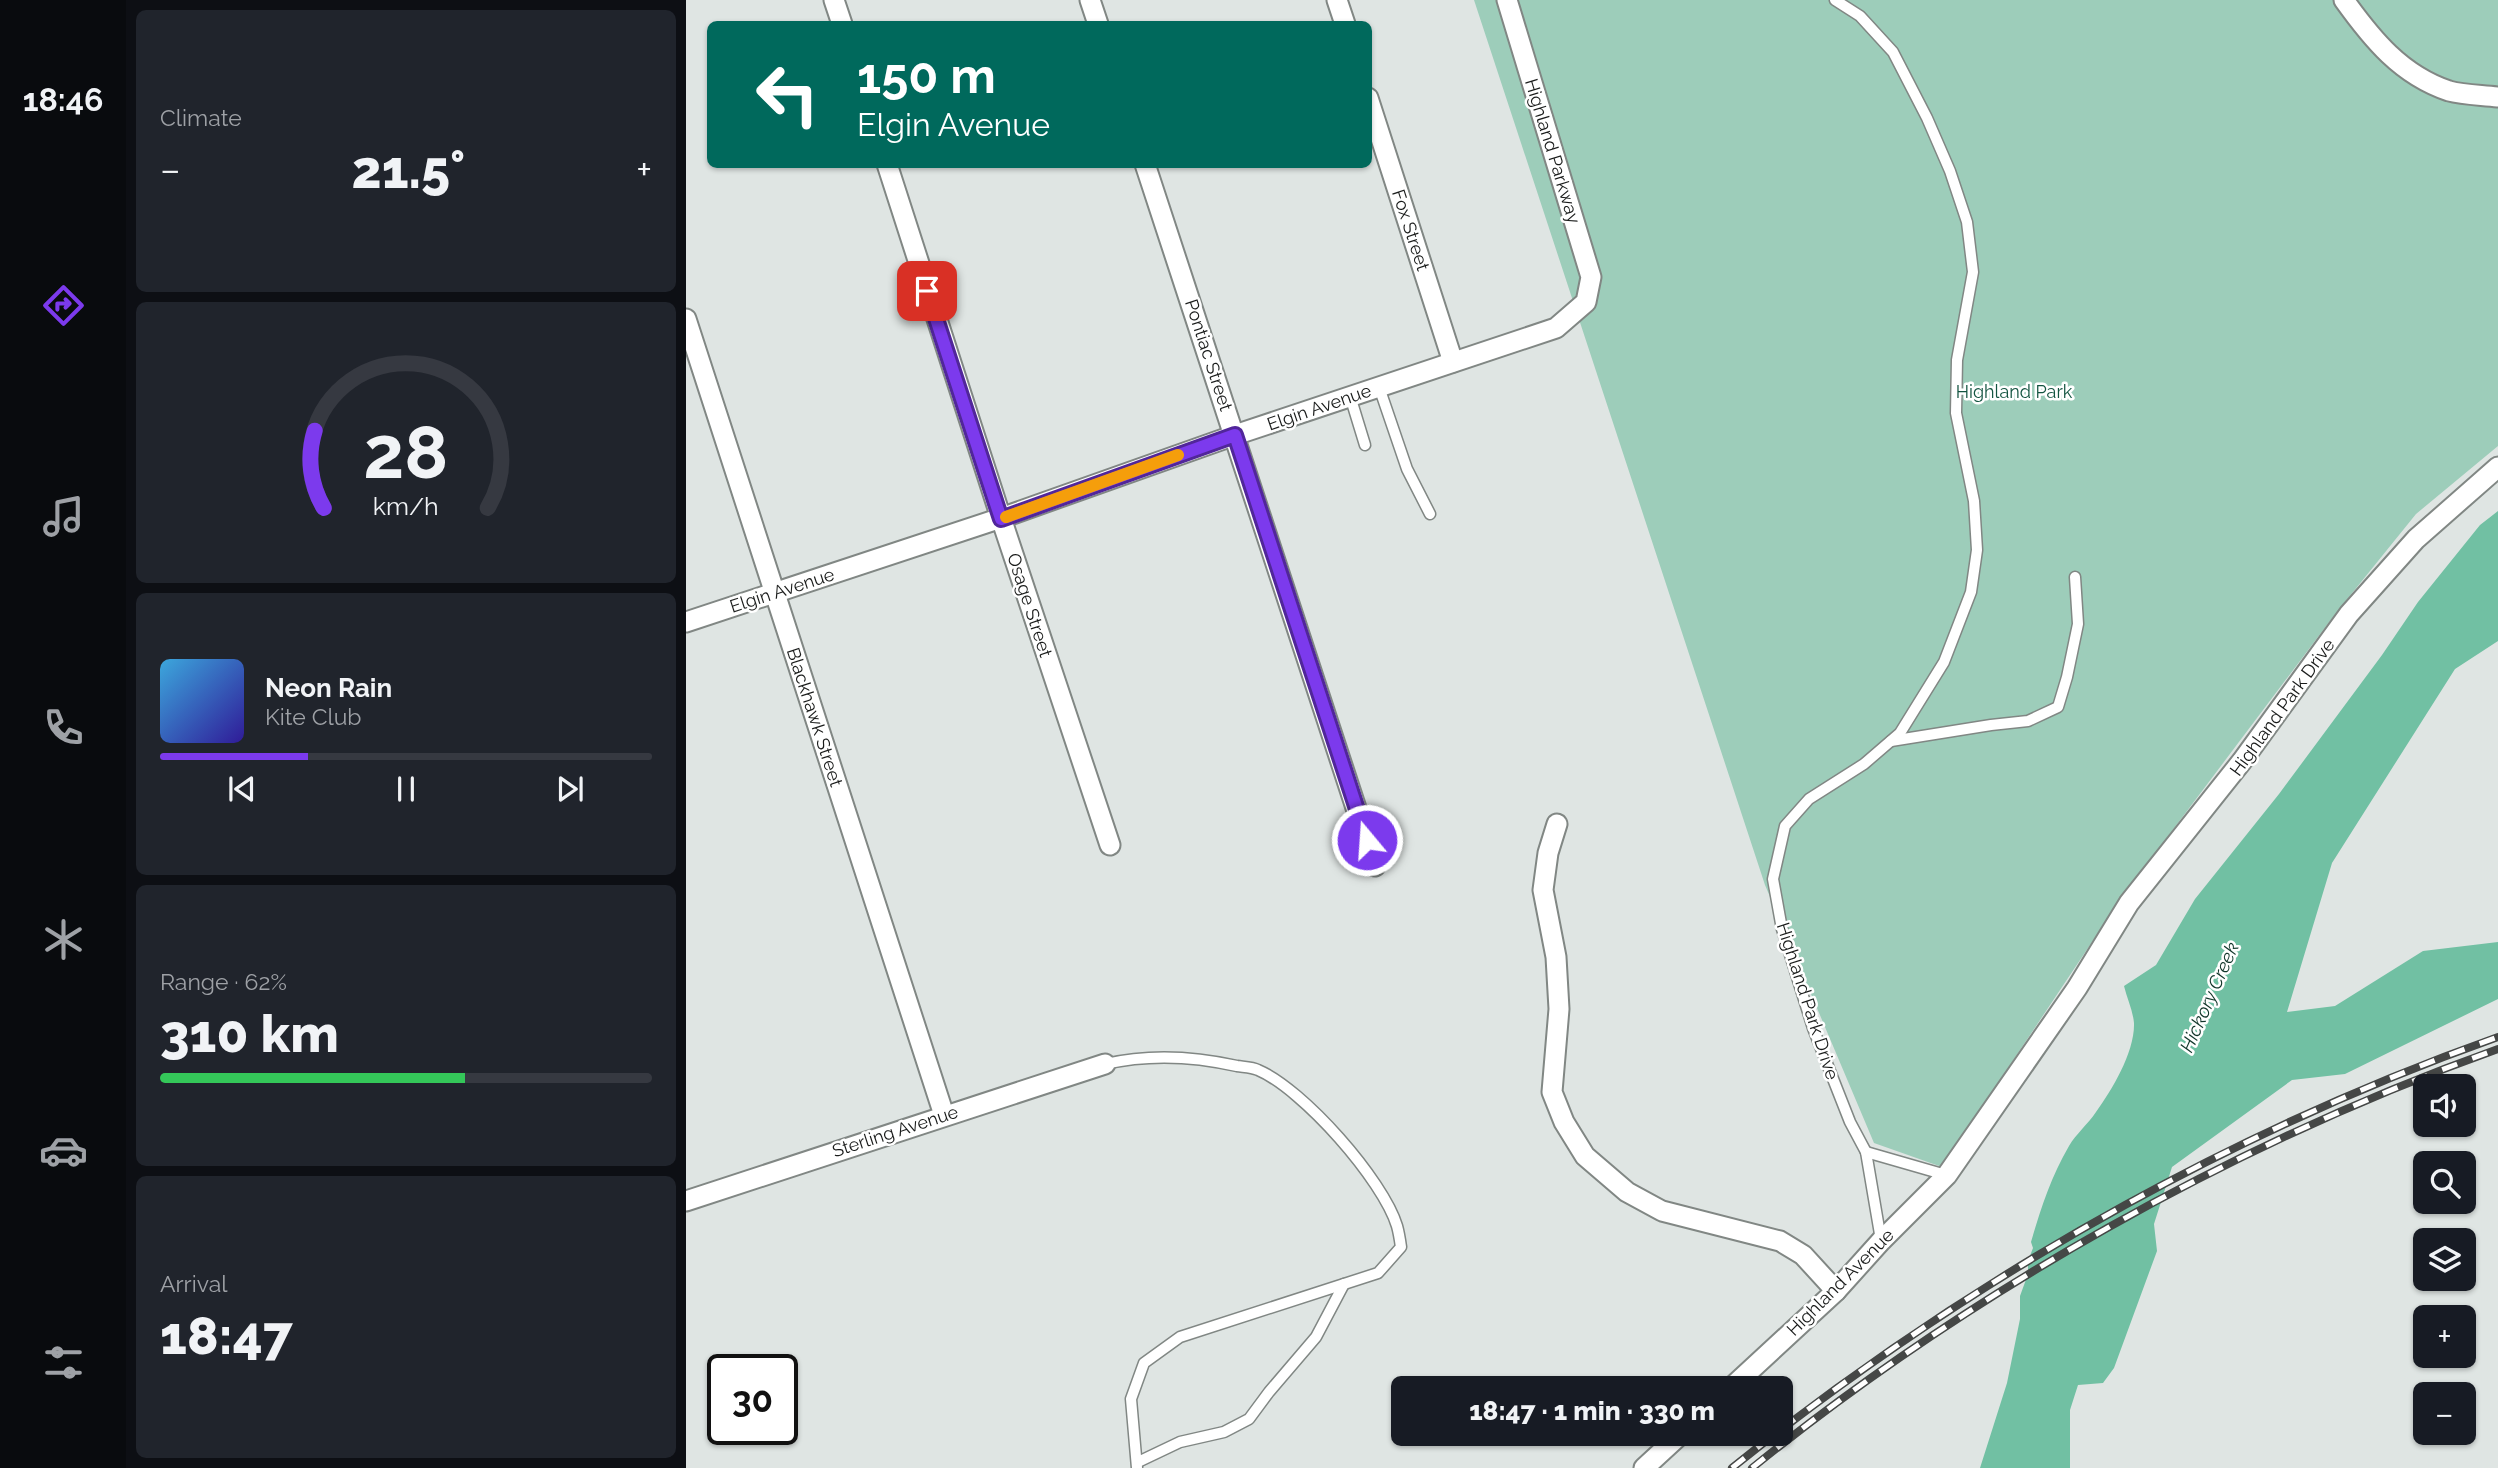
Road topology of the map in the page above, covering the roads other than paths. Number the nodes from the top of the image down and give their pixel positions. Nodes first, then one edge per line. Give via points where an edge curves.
1 (834, 0) edge
2 (1090, 0) edge
3 (1337, 0) edge
4 (1507, 0) edge
5 (1835, 0) edge
6 (2344, 0) edge
7 (841, 21) edge
8 (1097, 21) edge
9 (1344, 21) edge
10 (2498, 97) edge
11 (1372, 110) edge
12 (888, 168) edge
13 (1146, 168) edge
14 (1586, 302) joint
15 (686, 318) edge
16 (1453, 362) junction
17 (1379, 387) junction
18 (1350, 396) junction
19 (1235, 435) junction
20 (1365, 445) dead end
21 (2498, 467) edge
22 (1430, 514) dead end
23 (1001, 519) junction
24 (2075, 577) dead end
25 (774, 592) junction
26 (686, 622) edge
27 (1890, 741) junction
28 (1557, 824) dead end
29 (1110, 845) dead end
30 (1375, 866) dead end
31 (1105, 1063) joint
32 (944, 1115) junction
33 (1866, 1152) junction
34 (1947, 1175) junction
35 (686, 1200) edge
36 (1881, 1241) junction
37 (1344, 1284) junction
38 (1836, 1291) junction
39 (1744, 1376) edge
40 (1668, 1446) edge
41 (1137, 1465) edge
42 (1644, 1468) edge

1 - 7 street
2 - 8 street
3 - 9 street
4 - 14 street, Highland Parkway via 1591,277
5 - 27 lane, Highland Park Drive via 1860,16 1893,52 1927,118 1967,222 1973,272 1956,360 1956,413 1974,501 1977,550 1971,592 1944,662 1900,733
6 - 10 street via 2372,39 2407,71 2450,91
11 - 16 street, Fox Street
12 - 23 street, Osage Street
13 - 19 street, Pontiac Street
14 - 16 street, Elgin Avenue via 1556,328
15 - 25 street, Blackhawk Street
16 - 17 street, Elgin Avenue
17 - 18 street, Elgin Avenue
17 - 22 lane via 1407,469
18 - 19 street, Elgin Avenue
18 - 20 lane
19 - 23 street, Elgin Avenue
19 - 30 street, Pontiac Street
21 - 34 street, Highland Park Drive via 2416,540 2350,614 2242,761 2129,903 2077,988
23 - 25 street, Elgin Avenue
23 - 29 street, Osage Street
24 - 27 lane via 2078,624 2057,707 2028,721
25 - 26 street, Elgin Avenue
25 - 32 street, Blackhawk Street
27 - 33 lane, Highland Park Drive via 1864,764 1808,799 1785,826 1773,879 1782,929 1813,1028
28 - 38 street via 1544,890 1556,957 1559,1009 1552,1092 1564,1122 1585,1156 1627,1192 1662,1211 1780,1241 1803,1255
31 - 32 street, Sterling Avenue
31 - 37 lane via 1164,1057 1210,1060 1258,1070 1303,1099 1346,1146 1397,1225 1401,1247 1378,1273
32 - 35 street, Sterling Avenue
33 - 34 lane
33 - 36 lane, Highland Park Drive
34 - 36 street, Highland Avenue
36 - 38 street, Highland Avenue
37 - 41 lane via 1316,1337 1249,1419 1224,1432 1180,1442
37 - 41 lane via 1180,1338 1144,1363 1131,1399
38 - 39 street, Highland Avenue
40 - 42 street

